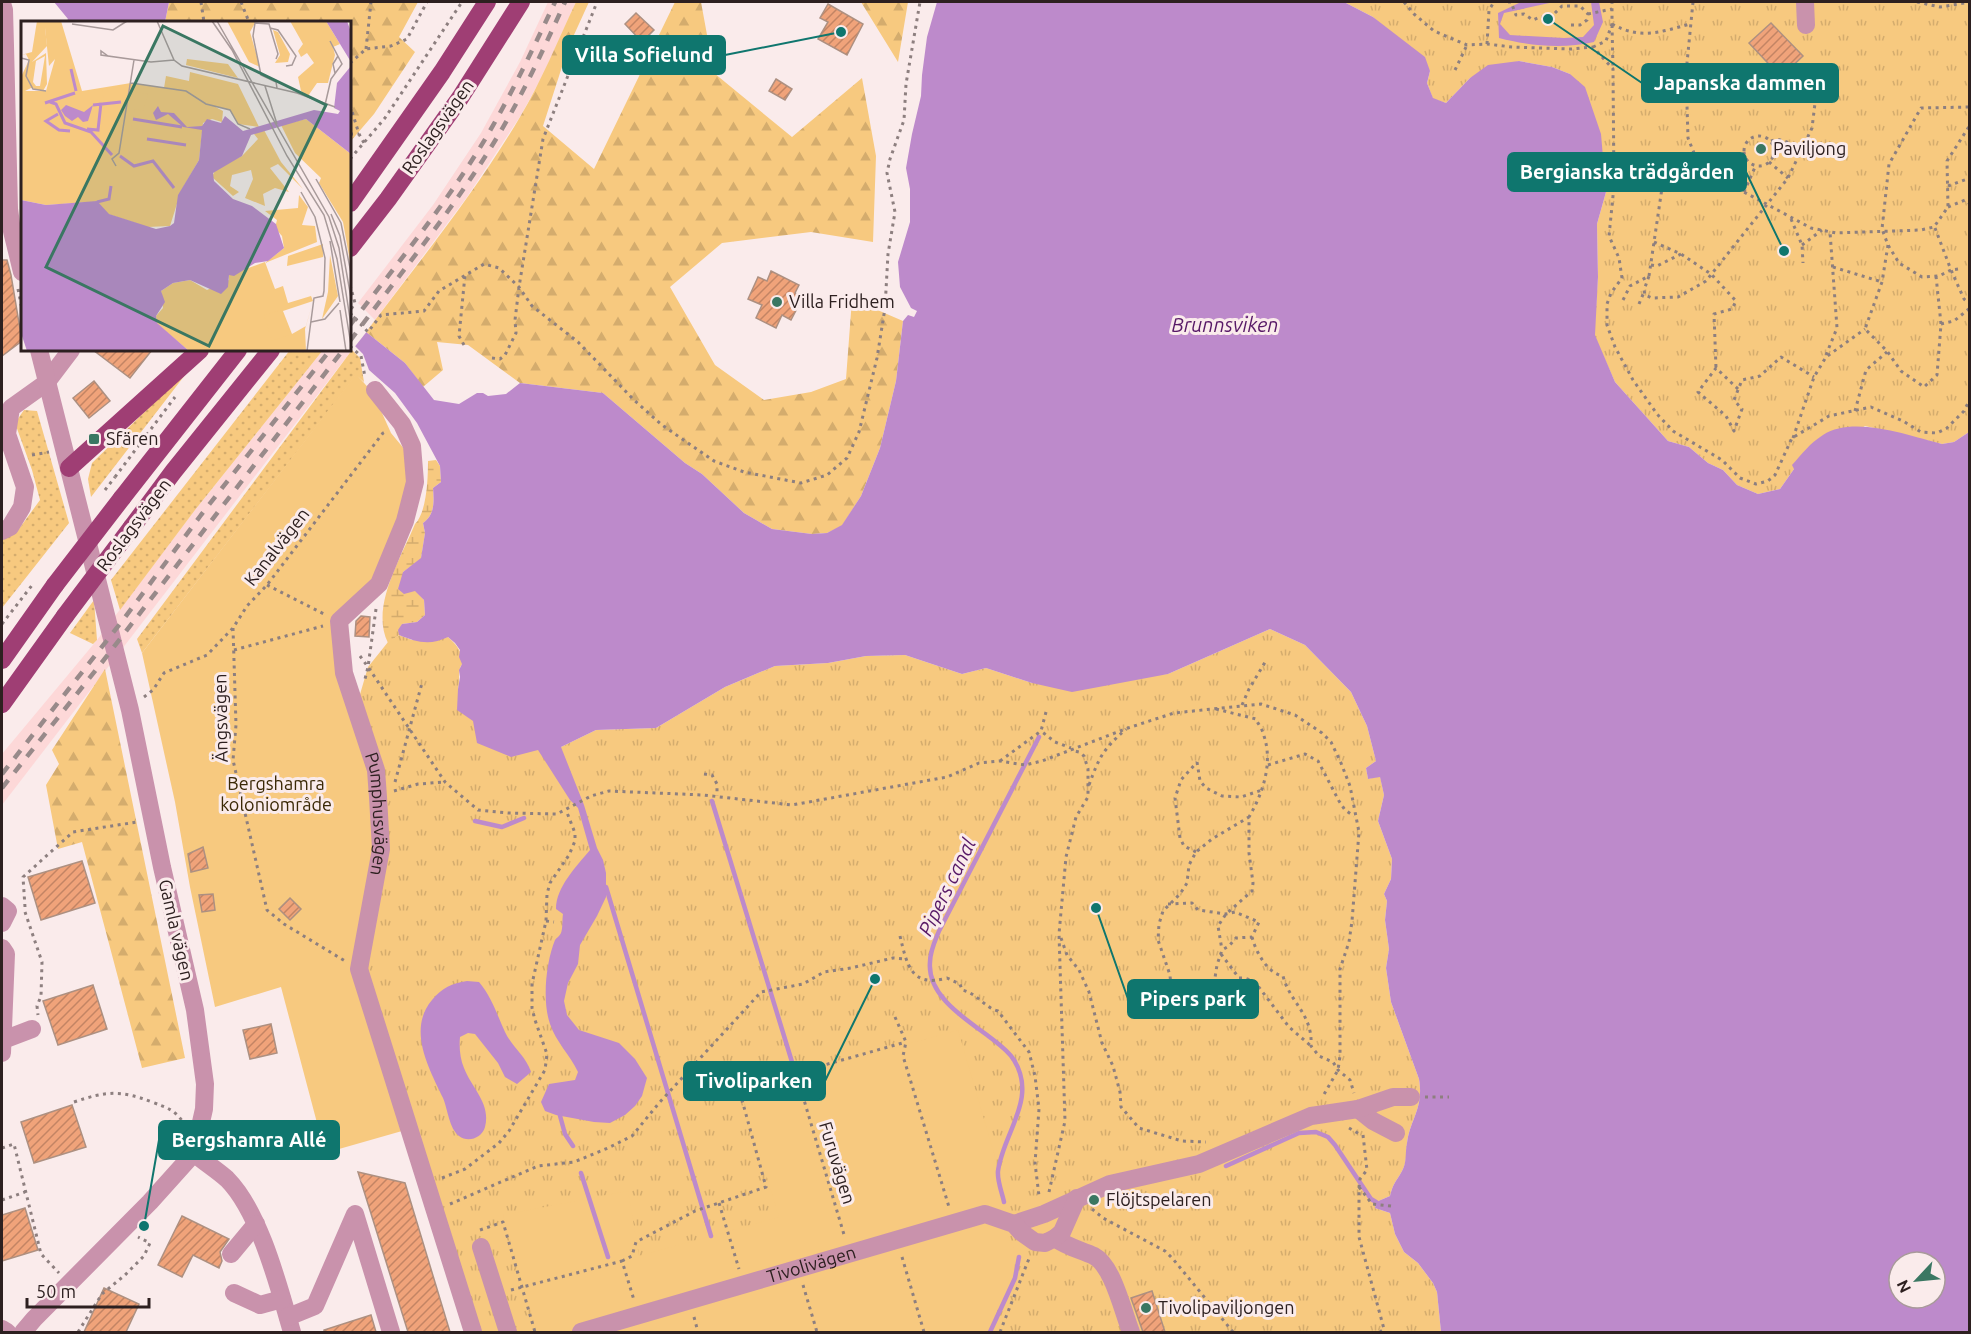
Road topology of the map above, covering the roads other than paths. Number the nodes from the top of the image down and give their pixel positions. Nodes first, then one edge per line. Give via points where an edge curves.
1 (487, 2) edge
2 (521, 2) edge
3 (1805, 2) edge
4 (4, 6) edge
5 (1806, 25) dead end
6 (353, 196) edge
7 (351, 247) edge
8 (21, 266) edge
9 (39, 351) edge
10 (70, 351) edge
11 (199, 351) edge
12 (237, 351) edge
13 (270, 351) edge
14 (46, 383) junction
15 (370, 385) road end
16 (69, 468) junction
17 (2, 531) edge
18 (2, 660) edge
19 (2, 704) edge
20 (2, 948) edge
21 (32, 1029) road end
22 (2, 1046) edge
23 (1412, 1097) road end
24 (1358, 1109) junction
25 (1396, 1132) dead end
26 (194, 1153) junction
27 (1077, 1198) junction
28 (256, 1224) junction
29 (1014, 1224) junction
30 (1060, 1242) junction
31 (481, 1246) dead end
32 (231, 1254) dead end
33 (234, 1293) dead end
34 (282, 1299) junction
35 (290, 1325) edge
36 (2, 1329) edge
37 (7, 1332) edge
38 (23, 1332) edge
39 (392, 1332) edge
40 (473, 1332) edge
41 (508, 1332) edge
42 (581, 1332) edge
43 (1131, 1332) edge

1 - 6 main road, Roslagsvägen
2 - 7 main road, Roslagsvägen via 460,98
3 - 5 street
4 - 8 street via 9,209
9 - 14 street, Gamla vägen
10 - 14 street
11 - 16 main road
12 - 18 main road, Roslagsvägen, bridge via 55,585
13 - 19 main road, Roslagsvägen, bridge via 173,472
14 - 16 street, Gamla vägen
14 - 17 street via 11,408 7,434 25,487 22,507 10,527
15 - 40 street, Pumphusvägen via 402,424 412,446 415,482 405,521 379,584 339,621 344,673 376,770 380,818 381,849 359,969
16 - 26 street, Gamla vägen via 130,710 195,1010 205,1084
20 - 22 street via 6,954
21 - 22 street
23 - 24 street via 1393,1097
24 - 25 street via 1373,1122
24 - 27 street via 1311,1116 1199,1164 1110,1184
26 - 28 street via 227,1179
26 - 38 street
27 - 29 street
27 - 30 street
28 - 32 street
28 - 34 street
29 - 30 street, Tivolivägen via 1035,1242
29 - 42 street, Tivolivägen via 985,1214
30 - 43 street via 1096,1257 1107,1267
31 - 41 street
33 - 34 street via 260,1305
34 - 35 street
35 - 39 street via 315,1306 355,1214
36 - 37 street

